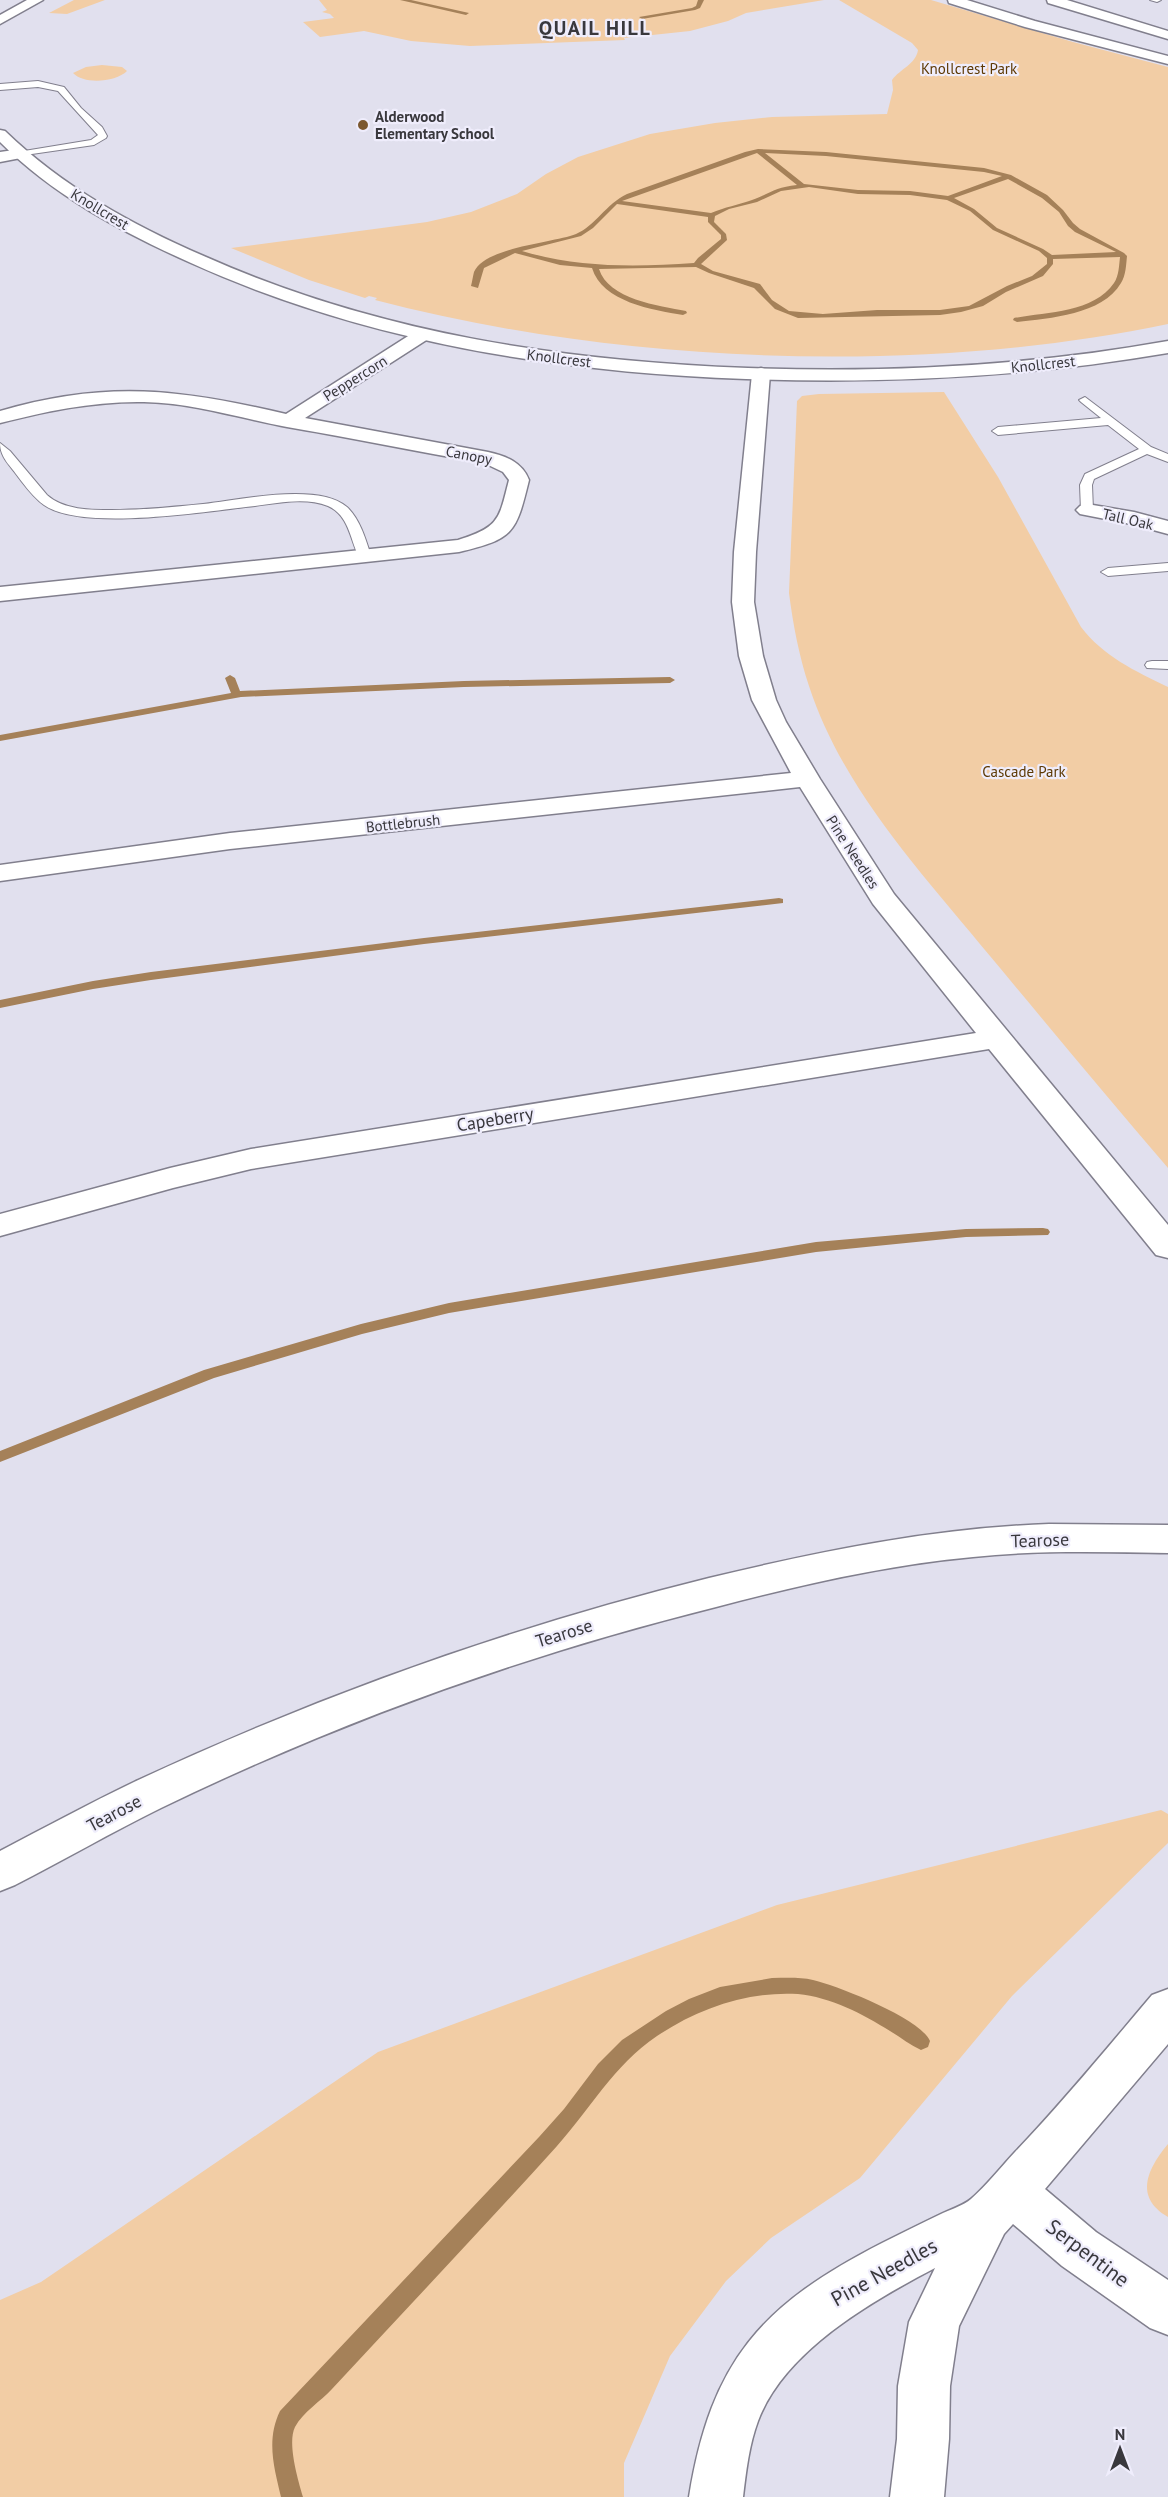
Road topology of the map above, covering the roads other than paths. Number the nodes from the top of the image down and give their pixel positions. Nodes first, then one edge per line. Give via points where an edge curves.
1 (37, 0) edge
2 (954, 0) edge
3 (1053, 0) edge
4 (0, 20) edge
5 (1168, 35) edge
6 (1168, 60) edge
7 (0, 87) edge
8 (0, 134) edge
9 (21, 154) junction
10 (0, 157) edge
11 (422, 335) junction
12 (1168, 347) edge
13 (762, 374) junction
14 (1085, 400) dead end
15 (0, 417) edge
16 (288, 421) junction
17 (1109, 422) junction
18 (998, 431) dead end
19 (0, 447) edge
20 (1148, 450) junction
21 (1168, 458) edge
22 (1088, 510) joint
23 (1168, 528) edge
24 (364, 556) junction
25 (1168, 567) edge
26 (1108, 572) dead end
27 (0, 594) edge
28 (1152, 665) dead end
29 (1168, 665) edge
30 (807, 779) junction
31 (0, 873) edge
32 (996, 1039) junction
33 (0, 1225) edge
34 (1168, 1247) edge
35 (1168, 1539) edge
36 (0, 1872) edge
37 (1168, 2010) edge
38 (999, 2204) junction
39 (1168, 2310) edge
40 (716, 2497) edge
41 (917, 2497) edge

1 - 4 street
2 - 6 street
3 - 5 street
7 - 9 lane via 38,84 61,89 103,136 93,142
8 - 9 street, Knollcrest
9 - 10 street
9 - 11 street, Knollcrest via 96,209 209,267 292,300
11 - 13 street, Knollcrest via 593,362
11 - 16 street, Peppercorn
12 - 13 street, Knollcrest via 1098,359 958,372
13 - 30 street, Pine Needles via 745,552 745,628 764,700
14 - 17 lane
15 - 16 street, Canopy via 79,400 147,396 201,402
16 - 24 street, Canopy via 488,458 505,464 518,475 509,520 493,534 459,546
17 - 18 lane
17 - 20 lane
19 - 24 lane via 48,502 78,513 143,513 291,498 331,502 351,518
20 - 21 lane
20 - 22 lane via 1089,477
22 - 23 street, Tall Oak
24 - 27 street, Canopy
25 - 26 lane
28 - 29 lane
30 - 31 street, Bottlebrush via 230,841
30 - 32 street, Pine Needles via 883,898
32 - 33 street, Capeberry via 251,1159
32 - 34 street, Pine Needles
35 - 36 street, Tearose via 975,1542 807,1570 636,1611 456,1666 343,1709 144,1797
37 - 38 street, Pine Needles
38 - 39 street, Serpentine via 1078,2249
38 - 40 street, Pine Needles via 853,2285 804,2321 761,2364 737,2406
38 - 41 street, Pine Needles via 934,2322 924,2386

